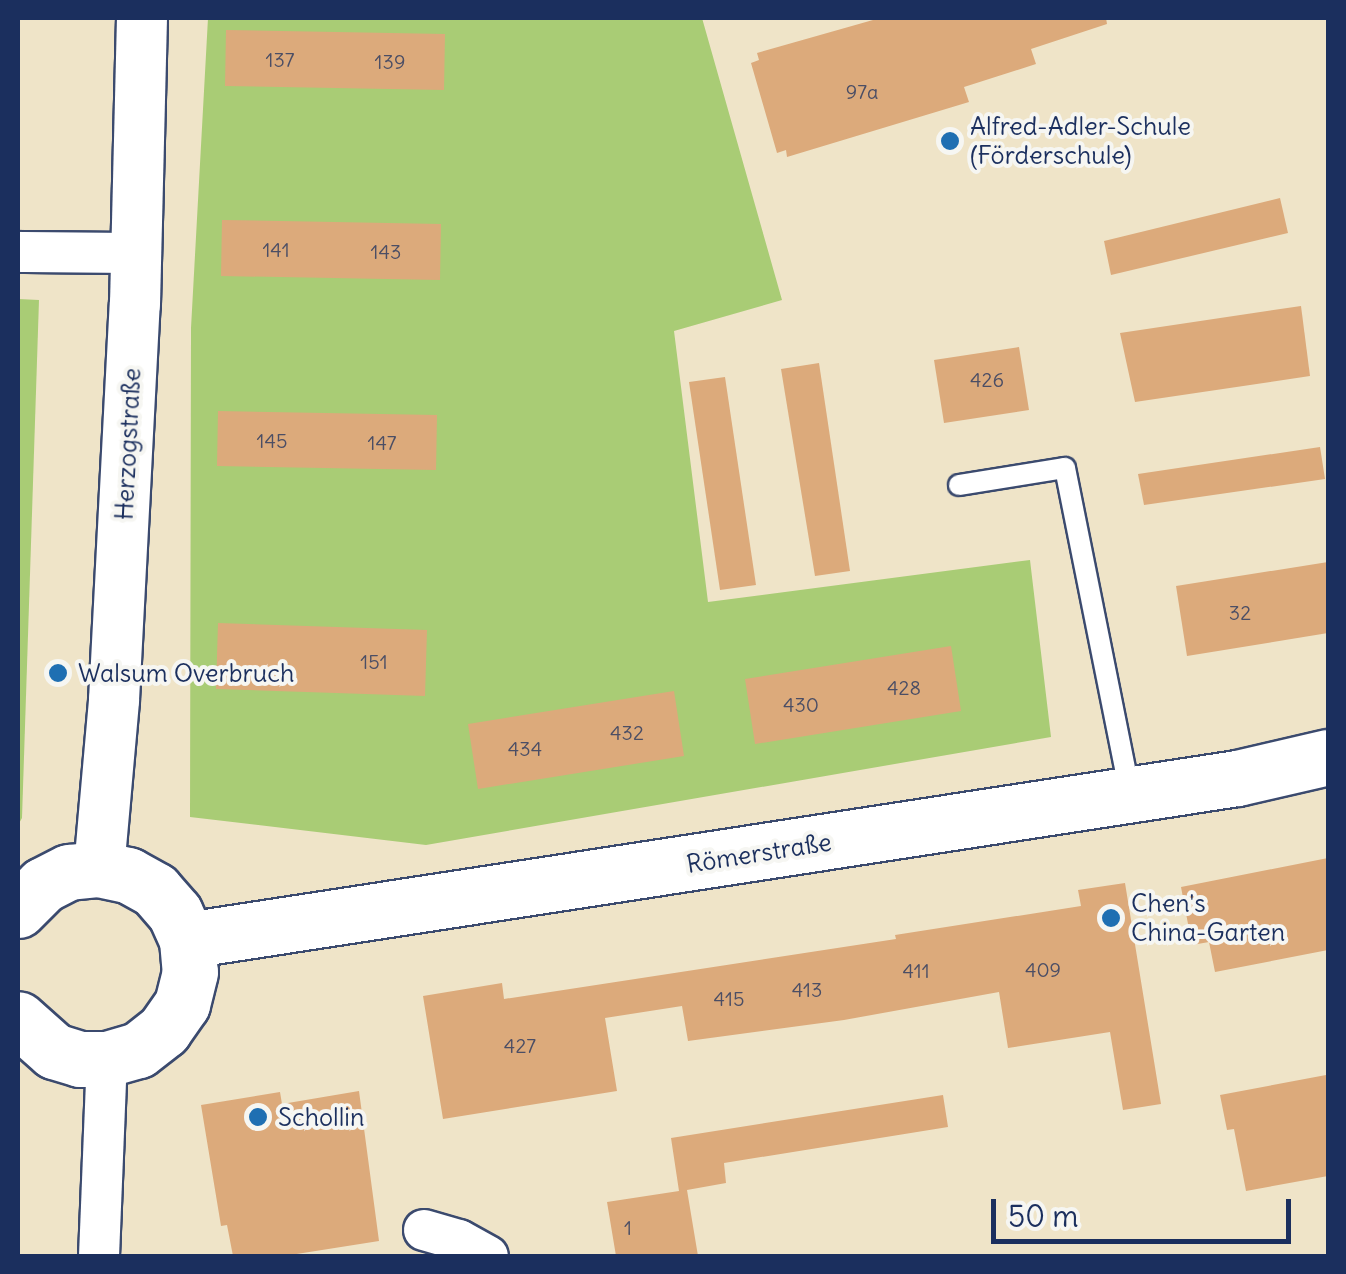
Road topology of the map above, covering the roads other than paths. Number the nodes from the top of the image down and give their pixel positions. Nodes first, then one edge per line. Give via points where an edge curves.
1 (142, 18) edge
2 (18, 252) edge
3 (138, 253) junction
4 (959, 485) dead end
5 (1328, 757) edge
6 (1130, 795) junction
7 (98, 869) junction
8 (18, 910) edge
9 (187, 940) junction
10 (18, 1018) edge
11 (108, 1059) junction
12 (424, 1230) dead end
13 (99, 1256) edge
14 (488, 1256) edge

1 - 3 street, Herzogstraße
2 - 3 street
3 - 7 street, Herzogstraße via 114,700
4 - 6 lane via 1065,468
5 - 6 main road, Römerstraße
6 - 9 main road, Römerstraße
7 - 8 main road via 42,884
7 - 9 main road via 155,890
9 - 11 main road via 190,972 182,1004 138,1050
10 - 11 main road via 54,1050
11 - 13 street
12 - 14 street

